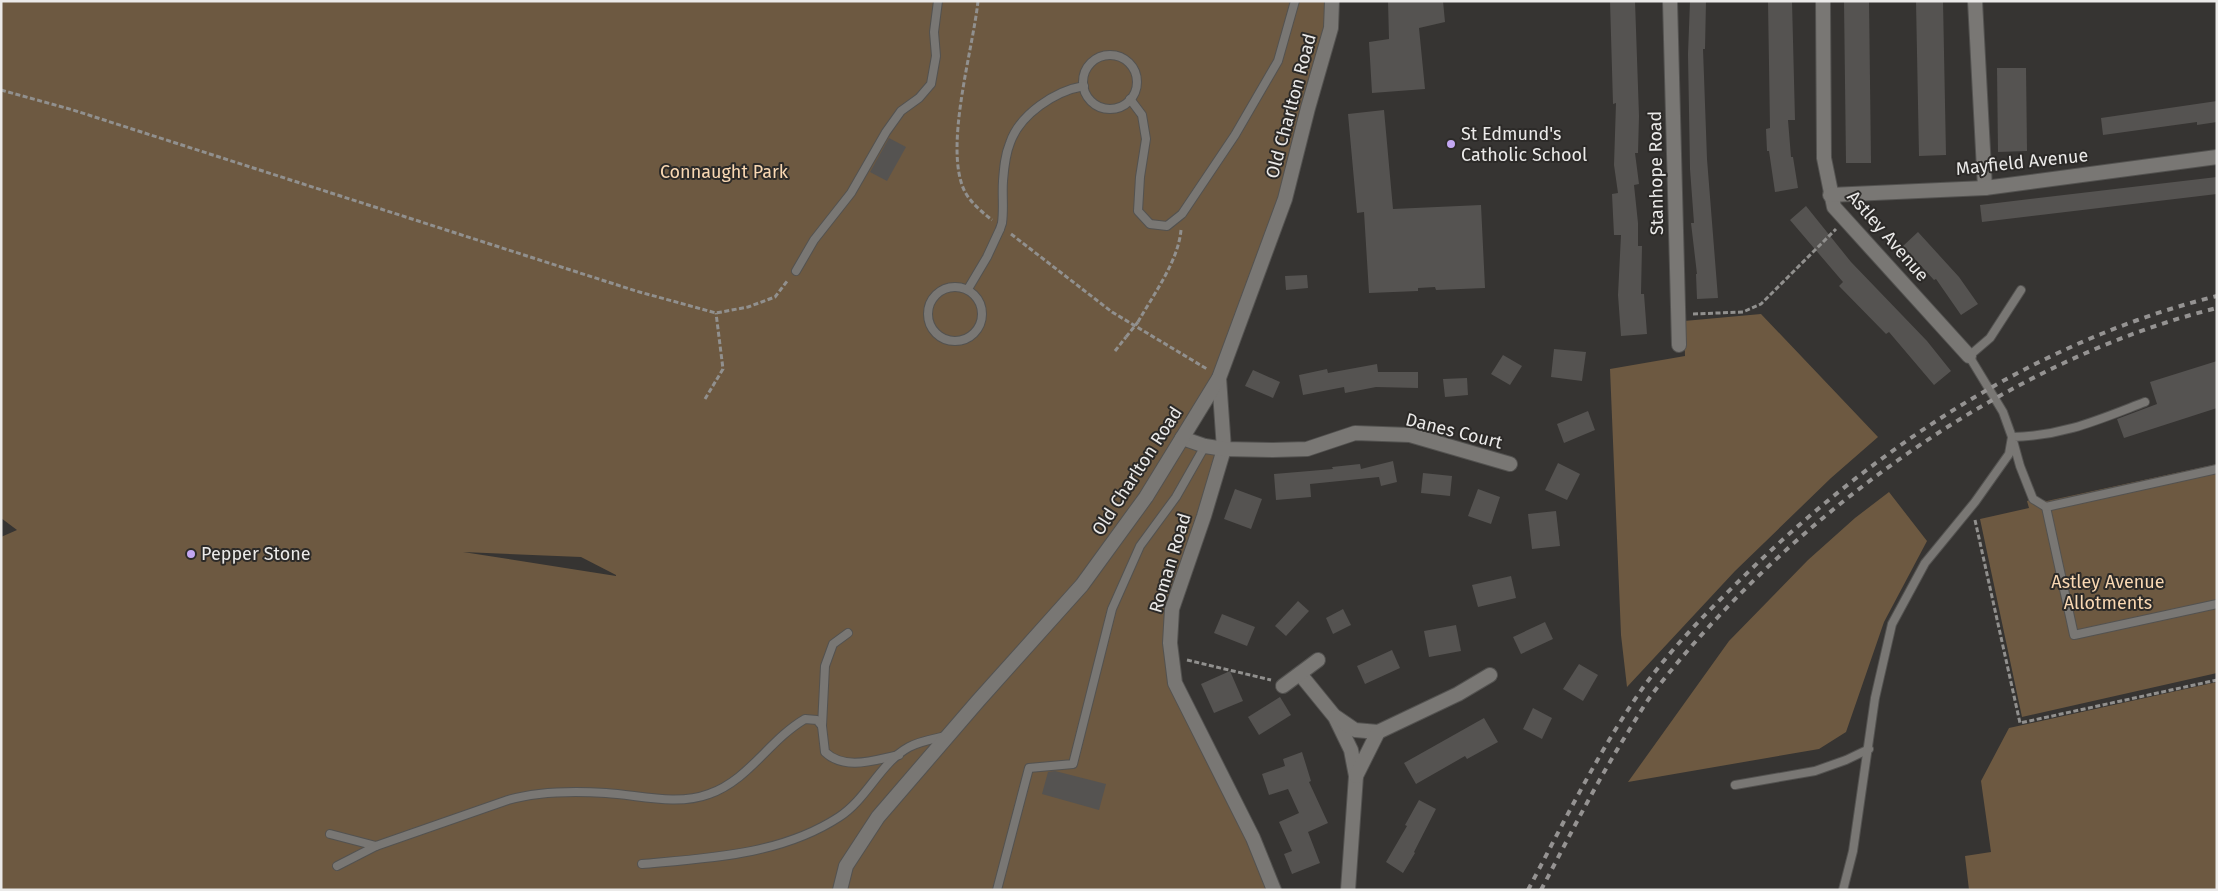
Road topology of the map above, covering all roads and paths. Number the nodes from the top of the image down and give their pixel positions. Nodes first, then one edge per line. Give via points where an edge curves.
1 (938, 1) edge
2 (978, 1) edge
3 (1295, 1) edge
4 (1332, 1) edge
5 (1670, 1) edge
6 (1824, 1) edge
7 (1975, 1) edge
8 (1084, 86) junction
9 (1, 90) edge
10 (1130, 100) junction
11 (2217, 157) edge
12 (1985, 188) junction
13 (1830, 195) junction
14 (1182, 214) junction
15 (1845, 219) junction
16 (999, 225) junction
17 (1009, 234) dead end
18 (796, 271) joint
19 (968, 289) junction
20 (2021, 290) dead end
21 (716, 313) junction
22 (1678, 314) junction
23 (1678, 344) dead end
24 (1116, 350) dead end
25 (1969, 356) junction
26 (1204, 377) dead end
27 (1219, 378) junction
28 (704, 399) dead end
29 (2144, 402) dead end
30 (2012, 437) junction
31 (1182, 438) junction
32 (1205, 446) junction
33 (1224, 449) junction
34 (1510, 464) dead end
35 (2217, 469) edge
36 (1975, 502) junction
37 (2046, 507) junction
38 (2217, 604) edge
39 (848, 633) dead end
40 (1185, 660) dead end
41 (1318, 660) dead end
42 (1300, 674) junction
43 (1490, 675) dead end
44 (2217, 680) edge
45 (1283, 686) joint
46 (1335, 716) junction
47 (822, 726) junction
48 (1378, 732) junction
49 (950, 734) junction
50 (1869, 749) junction
51 (899, 755) junction
52 (1356, 776) junction
53 (1735, 785) dead end
54 (330, 834) dead end
55 (376, 846) junction
56 (642, 864) dead end
57 (337, 866) dead end
58 (840, 890) edge
59 (997, 890) edge
60 (1274, 890) edge
61 (1348, 890) edge
62 (1843, 890) edge

1 - 18 lane via 934,32 936,56 931,84 901,111 851,193 814,240
2 - 16 path via 958,118 959,165 965,191 978,208
3 - 14 lane via 1278,61 1235,135
4 - 27 street, Old Charlton Road via 1331,28 1285,200
5 - 22 street, Stanhope Road
6 - 13 street, Astley Avenue via 1824,158
7 - 12 street
8 - 10 lane via 1091,101 1107,108
8 - 10 lane via 1087,68 1093,62 1100,57 1118,56 1132,66 1136,75 1135,92
8 - 16 lane via 1057,94 1040,105 1011,140 1006,155
9 - 21 path via 73,110 636,291
10 - 14 lane via 1142,115 1146,139 1138,211 1150,224 1168,226
11 - 12 street, Mayfield Avenue
12 - 13 street, Mayfield Avenue
13 - 15 street, Astley Avenue via 1834,207
14 - 24 path, bridge via 1180,241 1138,322
15 - 22 path via 1761,304 1743,312
15 - 25 street, Astley Avenue
16 - 19 lane via 987,257
17 - 26 path via 1112,312 1207,370
18 - 21 path via 775,297 748,307
19 - 19 lane via 975,295 982,311 978,328 972,335 956,341 939,336 928,322 927,312 934,296 950,286
20 - 25 lane via 1990,338
21 - 28 path via 723,369
22 - 23 street, Stanhope Road
25 - 30 lane via 2003,412
27 - 31 street, Old Charlton Road
27 - 33 street, Roman Road
29 - 30 lane via 2067,431
30 - 36 lane via 2009,454
30 - 37 lane via 2033,499
31 - 32 street, Danes Court
31 - 49 street, Old Charlton Road via 1146,497 1082,585
32 - 33 street, Danes Court
32 - 59 lane via 1176,497 1140,546 1112,609 1073,764 1029,768
33 - 34 street, Danes Court via 1308,450 1355,433 1410,435
33 - 60 street, Roman Road via 1172,609 1170,643 1175,684 1253,838
35 - 37 lane
36 - 44 path via 1976,526 2020,724
36 - 50 lane via 1925,563 1892,624 1875,698
37 - 38 lane via 2074,635
39 - 47 lane via 833,644 824,666
40 - 45 path via 1275,681
41 - 42 street
42 - 45 street
42 - 46 street
43 - 48 street
46 - 48 street via 1355,730
46 - 52 street via 1352,750
47 - 51 lane via 825,752 834,760 865,762
47 - 55 lane via 817,720 804,719 740,777 699,797 658,798 606,793 520,797
48 - 52 street
49 - 51 lane via 910,746
49 - 58 street, Old Charlton Road via 878,817 846,866
50 - 53 lane via 1814,771
50 - 62 lane via 1853,851
51 - 56 lane via 841,816 809,834 732,856
52 - 61 street
54 - 55 lane
55 - 57 lane

